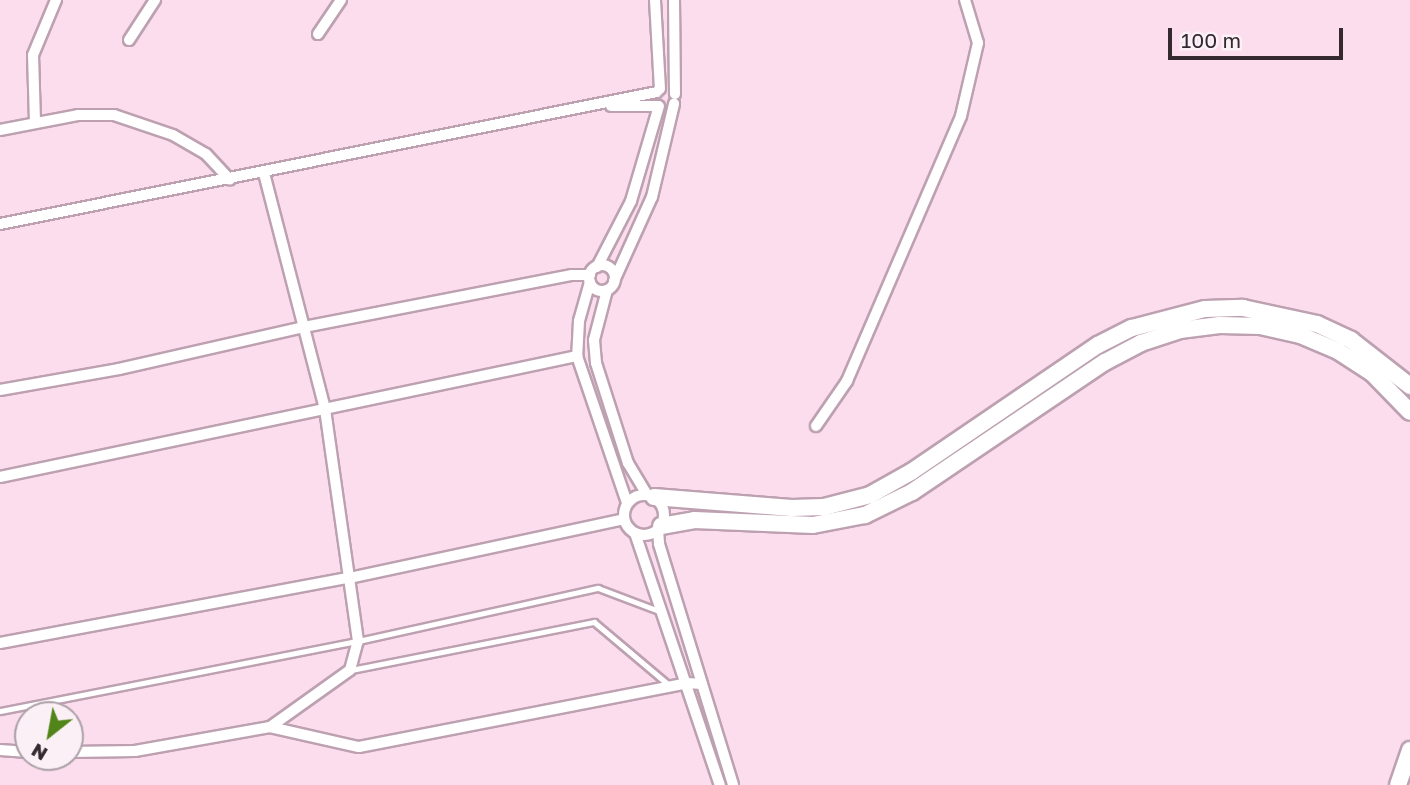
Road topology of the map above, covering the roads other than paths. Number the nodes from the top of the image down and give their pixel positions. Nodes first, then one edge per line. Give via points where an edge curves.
1 (56, 0) edge
2 (155, 0) edge
3 (341, 0) edge
4 (655, 0) edge
5 (674, 0) edge
6 (965, 0) edge
7 (318, 34) dead end
8 (129, 40) dead end
9 (658, 90) junction
10 (675, 99) junction
11 (591, 106) junction
12 (659, 106) junction
13 (35, 122) junction
14 (0, 130) edge
15 (264, 173) junction
16 (230, 180) junction
17 (0, 224) edge
18 (592, 274) junction
19 (611, 286) junction
20 (304, 327) junction
21 (577, 356) junction
22 (1410, 386) edge
23 (0, 390) edge
24 (326, 409) junction
25 (1410, 412) edge
26 (816, 426) dead end
27 (0, 477) edge
28 (650, 496) junction
29 (627, 503) junction
30 (624, 519) junction
31 (659, 527) junction
32 (635, 533) junction
33 (349, 578) junction
34 (661, 612) junction
35 (358, 641) junction
36 (0, 643) edge
37 (350, 670) junction
38 (687, 683) junction
39 (702, 684) junction
40 (670, 686) junction
41 (0, 711) edge
42 (270, 727) junction
43 (1410, 750) edge
44 (84, 751) edge
45 (720, 785) edge
46 (733, 785) edge
47 (1398, 785) edge

1 - 13 street via 33,55
2 - 8 street
3 - 7 street
4 - 9 street
5 - 10 street
6 - 26 street via 978,43 961,116 847,381
9 - 10 street via 669,88
9 - 11 street
9 - 12 street
10 - 12 street
10 - 19 street via 652,197
11 - 12 street
11 - 15 street
12 - 18 street via 631,201
13 - 14 street
13 - 16 street via 78,115 114,115 144,122 206,154
15 - 16 street
15 - 20 street
16 - 17 street
18 - 19 street via 597,290
18 - 19 street via 612,270
18 - 20 street
18 - 21 street via 579,321
19 - 28 street via 594,340 596,363 628,463
20 - 23 street via 120,369
20 - 24 street
21 - 24 street
21 - 29 street
22 - 28 main road via 1362,347 1317,324 1242,308 1205,309 1132,328 1098,345 898,481 862,497 792,508
24 - 27 street
24 - 33 street
25 - 31 main road via 1372,373 1338,351 1300,335 1233,325 1180,330 1141,342 1105,362 912,492 864,515 813,525 694,520
28 - 29 street
28 - 31 street via 664,513
29 - 30 street
30 - 32 street
30 - 33 street
31 - 32 street via 648,535
31 - 39 street via 659,544
32 - 34 street
33 - 35 street
33 - 36 street
34 - 35 lane via 598,588
34 - 38 street
35 - 37 street
35 - 41 lane
37 - 40 lane via 594,622
37 - 42 street
38 - 39 street
38 - 40 street
38 - 45 street
39 - 46 street
40 - 42 street via 359,747
42 - 44 street via 135,751
43 - 47 main road

